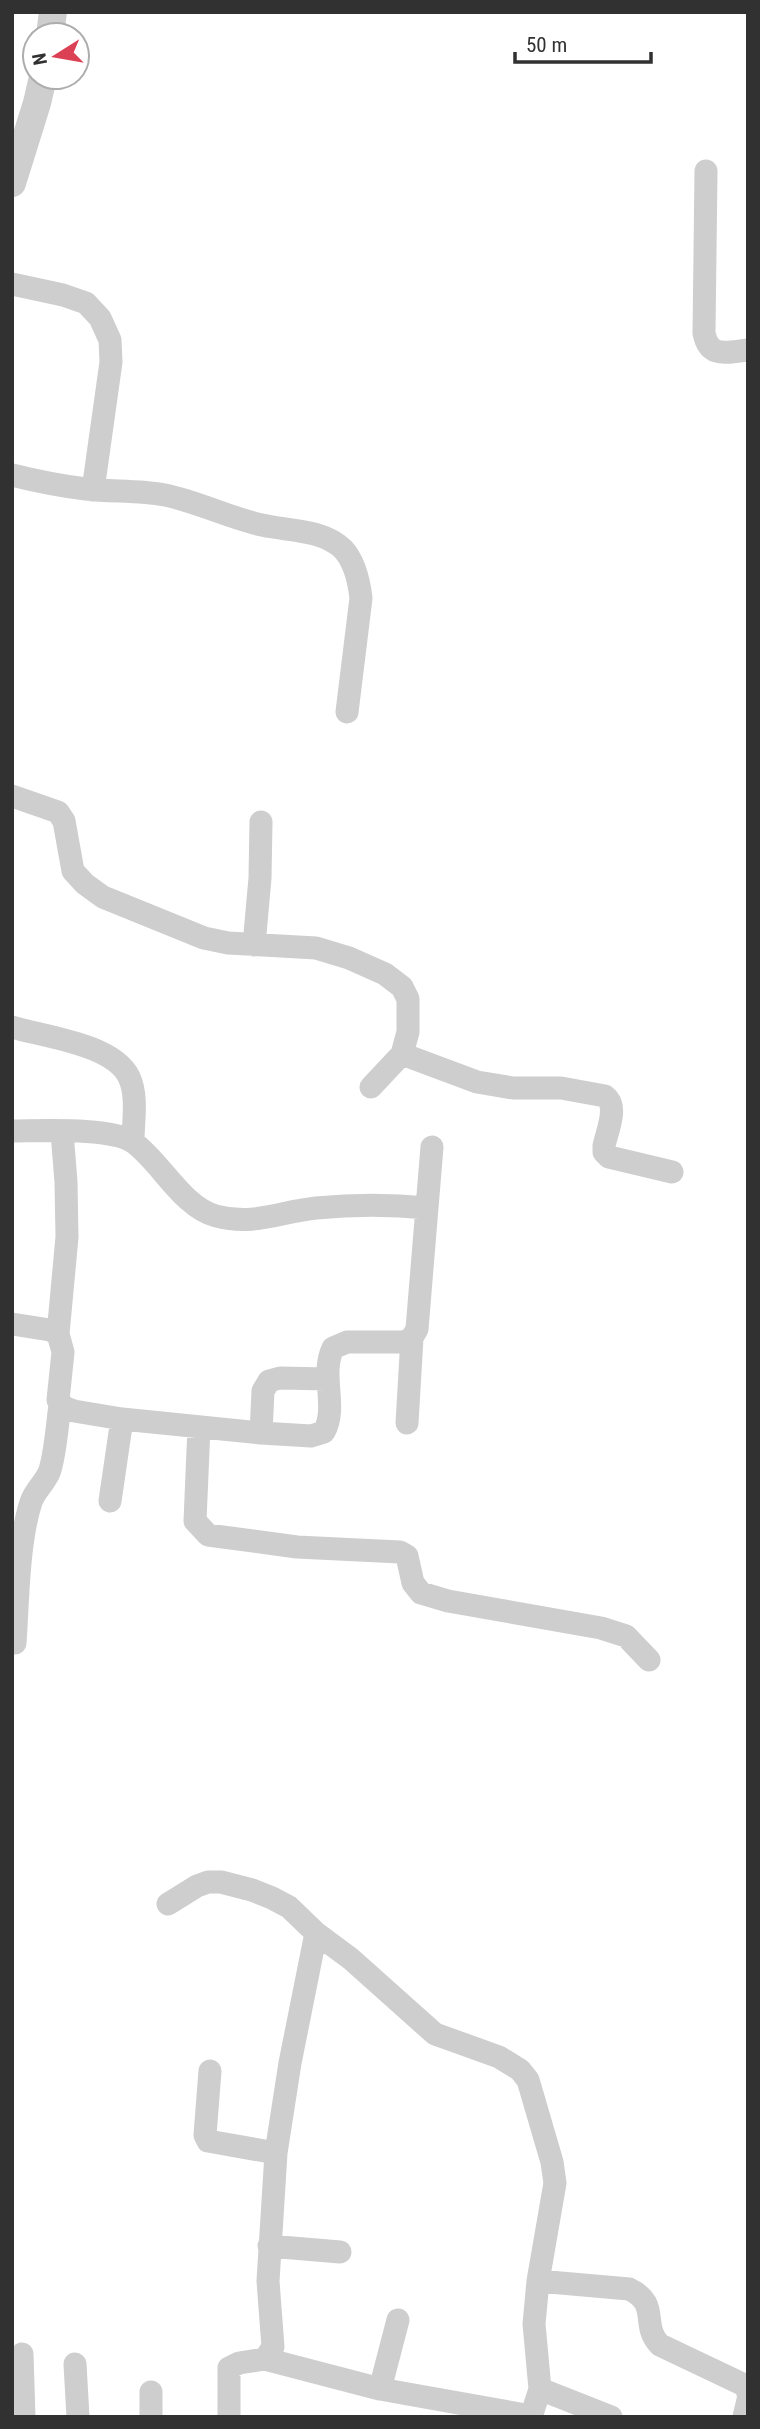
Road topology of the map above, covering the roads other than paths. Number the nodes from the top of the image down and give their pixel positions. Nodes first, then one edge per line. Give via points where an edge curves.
1 (40, 91) edge
2 (706, 171) dead end
3 (12, 183) edge
4 (12, 284) edge
5 (748, 350) edge
6 (12, 475) edge
7 (93, 490) junction
8 (347, 712) dead end
9 (12, 796) edge
10 (261, 822) dead end
11 (254, 946) junction
12 (12, 1027) edge
13 (402, 1054) junction
14 (371, 1087) dead end
15 (12, 1130) edge
16 (62, 1132) junction
17 (133, 1142) junction
18 (432, 1147) dead end
19 (672, 1172) dead end
20 (427, 1208) junction
21 (12, 1324) edge
22 (58, 1334) junction
23 (412, 1338) junction
24 (327, 1379) junction
25 (60, 1405) junction
26 (122, 1419) junction
27 (407, 1423) dead end
28 (199, 1427) junction
29 (261, 1433) junction
30 (110, 1502) dead end
31 (15, 1643) dead end
32 (649, 1660) dead end
33 (168, 1904) dead end
34 (316, 1933) junction
35 (210, 2071) dead end
36 (276, 2153) junction
37 (269, 2246) junction
38 (340, 2252) dead end
39 (538, 2281) junction
40 (398, 2320) dead end
41 (22, 2354) dead end
42 (265, 2359) junction
43 (75, 2364) dead end
44 (380, 2389) junction
45 (540, 2389) junction
46 (151, 2392) dead end
47 (748, 2394) edge
48 (748, 2400) edge
49 (24, 2417) edge
50 (78, 2417) edge
51 (151, 2417) edge
52 (229, 2417) edge
53 (531, 2417) edge
54 (611, 2417) edge
55 (744, 2417) edge

1 - 3 street
2 - 5 street via 706,344 720,352
4 - 7 street via 86,303 100,318 110,340
6 - 7 street
7 - 8 street via 163,495 261,525 326,538 342,549 359,581 361,598
9 - 11 street via 58,812 64,821 73,871 103,897 204,937
10 - 11 street
11 - 13 street via 316,948 349,958 401,986 408,999 408,1032
12 - 17 street via 103,1052 119,1063 129,1077 134,1098
13 - 14 street
13 - 19 street via 477,1082 604,1096 613,1107 604,1152
15 - 16 street
16 - 17 street via 95,1133
16 - 22 street via 67,1237
17 - 20 street via 198,1208 214,1216 254,1221 357,1204
18 - 20 street
20 - 23 street via 417,1329
21 - 22 street
22 - 25 street
23 - 24 street via 404,1342 347,1342 333,1348
23 - 27 street
24 - 29 street via 269,1381 263,1391
24 - 29 street via 329,1422 324,1432 311,1436
25 - 26 street
25 - 31 street via 50,1469 29,1514
26 - 28 street
26 - 30 street
28 - 29 street
28 - 32 street via 194,1521 208,1535 297,1547 400,1552 407,1556 413,1583 421,1593 601,1628 626,1636
33 - 34 street via 197,1885 221,1882 289,1907
34 - 36 street
34 - 39 street via 435,2034 499,2057 528,2080 555,2183
35 - 36 street via 208,2141
36 - 37 street
37 - 38 street
37 - 42 street via 273,2347
39 - 45 street via 534,2324
39 - 47 street via 640,2294 660,2345 740,2383
40 - 44 street
41 - 49 street
42 - 44 street
42 - 52 street via 229,2368
43 - 50 street
44 - 53 street
45 - 53 street
45 - 54 street
46 - 51 street
48 - 55 street

